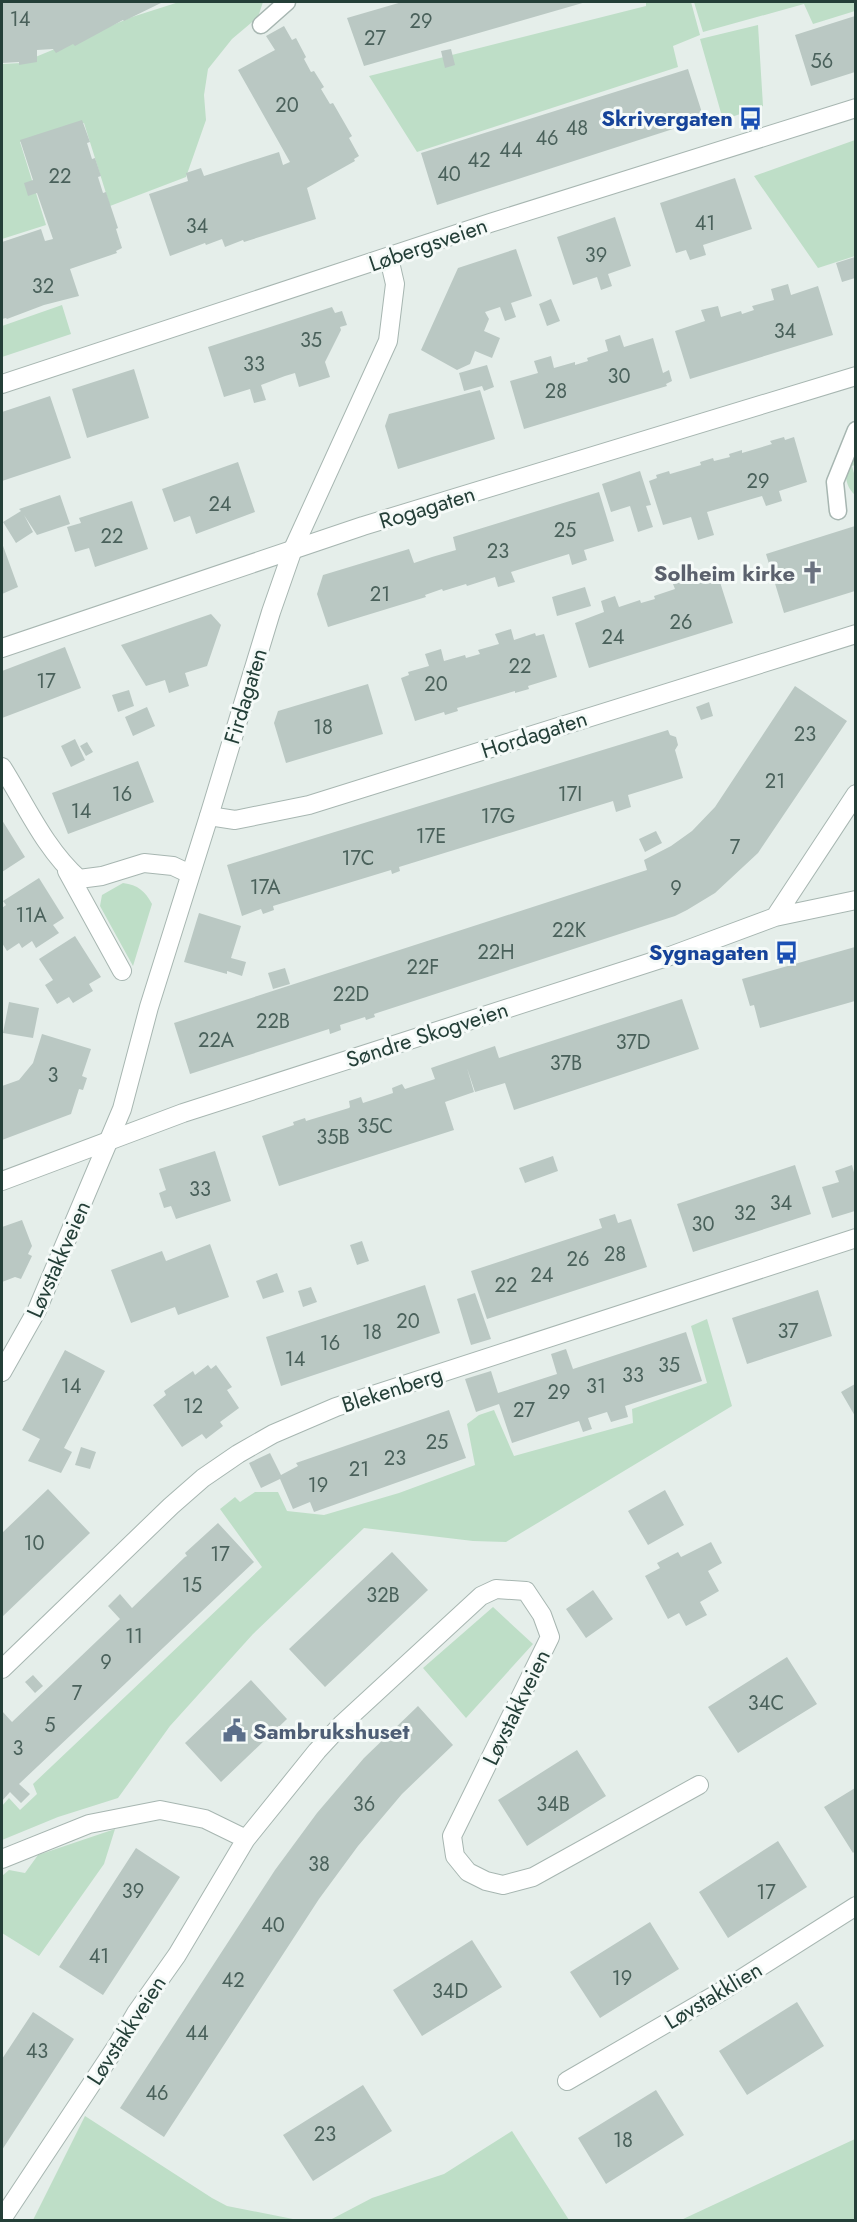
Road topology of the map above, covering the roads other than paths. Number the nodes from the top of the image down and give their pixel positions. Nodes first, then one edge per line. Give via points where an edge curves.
1 (286, 2) edge
2 (261, 25) dead end
3 (855, 108) edge
4 (389, 258) junction
5 (855, 376) edge
6 (2, 384) edge
7 (855, 430) edge
8 (838, 511) dead end
9 (293, 549) junction
10 (855, 633) edge
11 (2, 648) edge
12 (2, 767) edge
13 (855, 794) edge
14 (209, 816) junction
15 (63, 864) junction
16 (190, 874) junction
17 (855, 900) edge
18 (775, 917) junction
19 (122, 970) dead end
20 (107, 1142) junction
21 (2, 1181) edge
22 (855, 1238) edge
23 (2, 1372) edge
24 (2, 1669) edge
25 (699, 1785) dead end
26 (246, 1839) junction
27 (2, 1859) edge
28 (855, 1906) edge
29 (567, 2081) dead end
30 (2, 2219) edge

1 - 2 lane
3 - 4 street, Løbergsveien
4 - 6 street, Løbergsveien
4 - 9 street, Firdagaten via 395,284 388,341
5 - 9 street, Rogagaten
7 - 8 lane via 836,482
9 - 11 street, Rogagaten
9 - 14 street, Firdagaten via 270,612
10 - 14 street, Hordagaten via 309,805 235,820
12 - 15 street
13 - 18 street
14 - 16 street, Firdagaten
15 - 16 street via 79,879 144,863 173,866
15 - 19 street
16 - 20 street, Firdagaten via 122,1109
17 - 18 street, Søndre Skogveien
18 - 20 street, Søndre Skogveien via 659,959 183,1113
20 - 21 street, Søndre Skogveien
20 - 23 street, Løvstakkveien via 37,1310
22 - 24 street, Blekenberg via 336,1407 273,1434 203,1478
25 - 26 street, Løvstakkveien via 533,1878 503,1885 468,1872 455,1856 452,1836 549,1637 542,1615 526,1591 496,1589 481,1596 342,1724
26 - 27 street via 205,1819 160,1810 89,1824
26 - 30 street, Løvstakkveien via 177,1955
28 - 29 street, Løvstakklien via 722,1991

